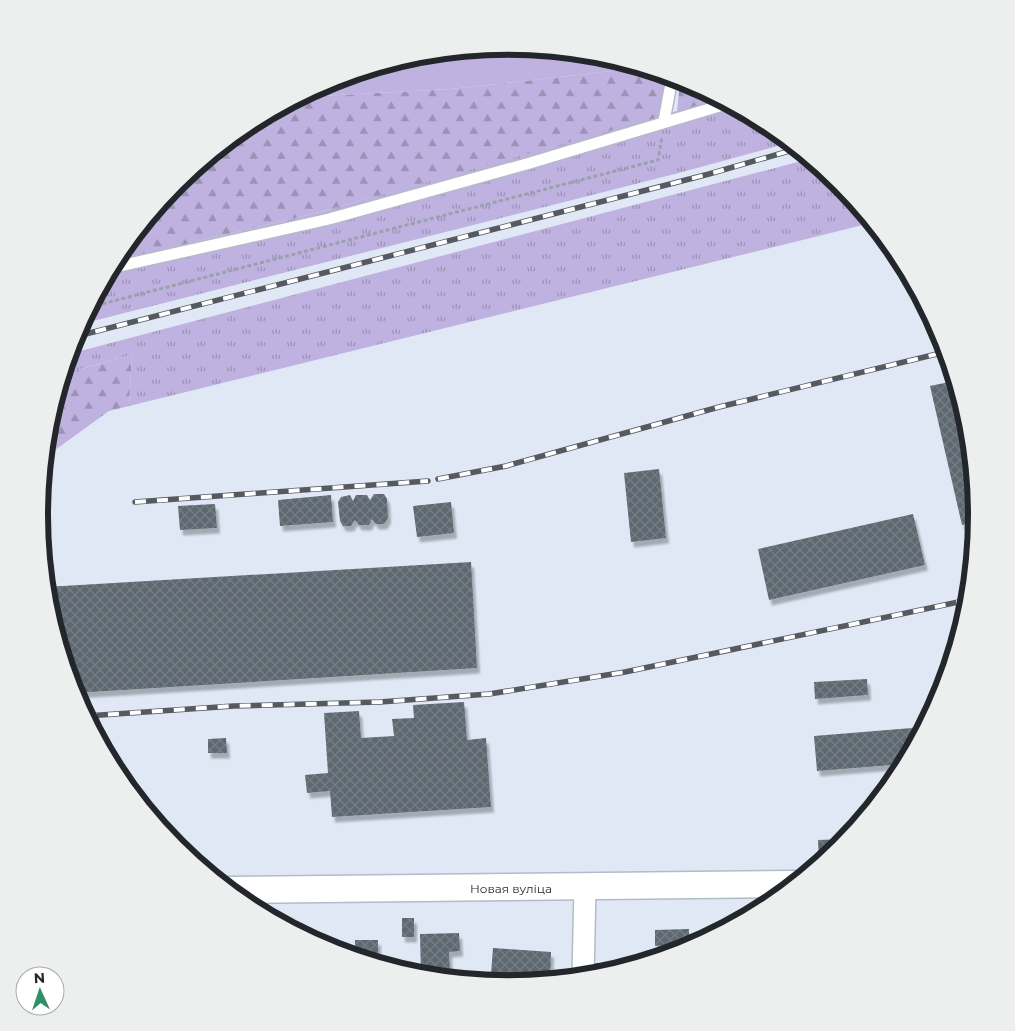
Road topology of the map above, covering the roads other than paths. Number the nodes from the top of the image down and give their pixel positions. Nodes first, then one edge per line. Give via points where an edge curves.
1 (671, 86) edge
2 (717, 106) edge
3 (664, 121) junction
4 (121, 266) edge
5 (782, 884) edge
6 (585, 888) junction
7 (241, 890) edge
8 (583, 969) edge

1 - 3 lane
2 - 3 lane
3 - 4 lane via 530,163 329,219
5 - 6 street, Новая вуліца
6 - 7 street, Новая вуліца
6 - 8 street

